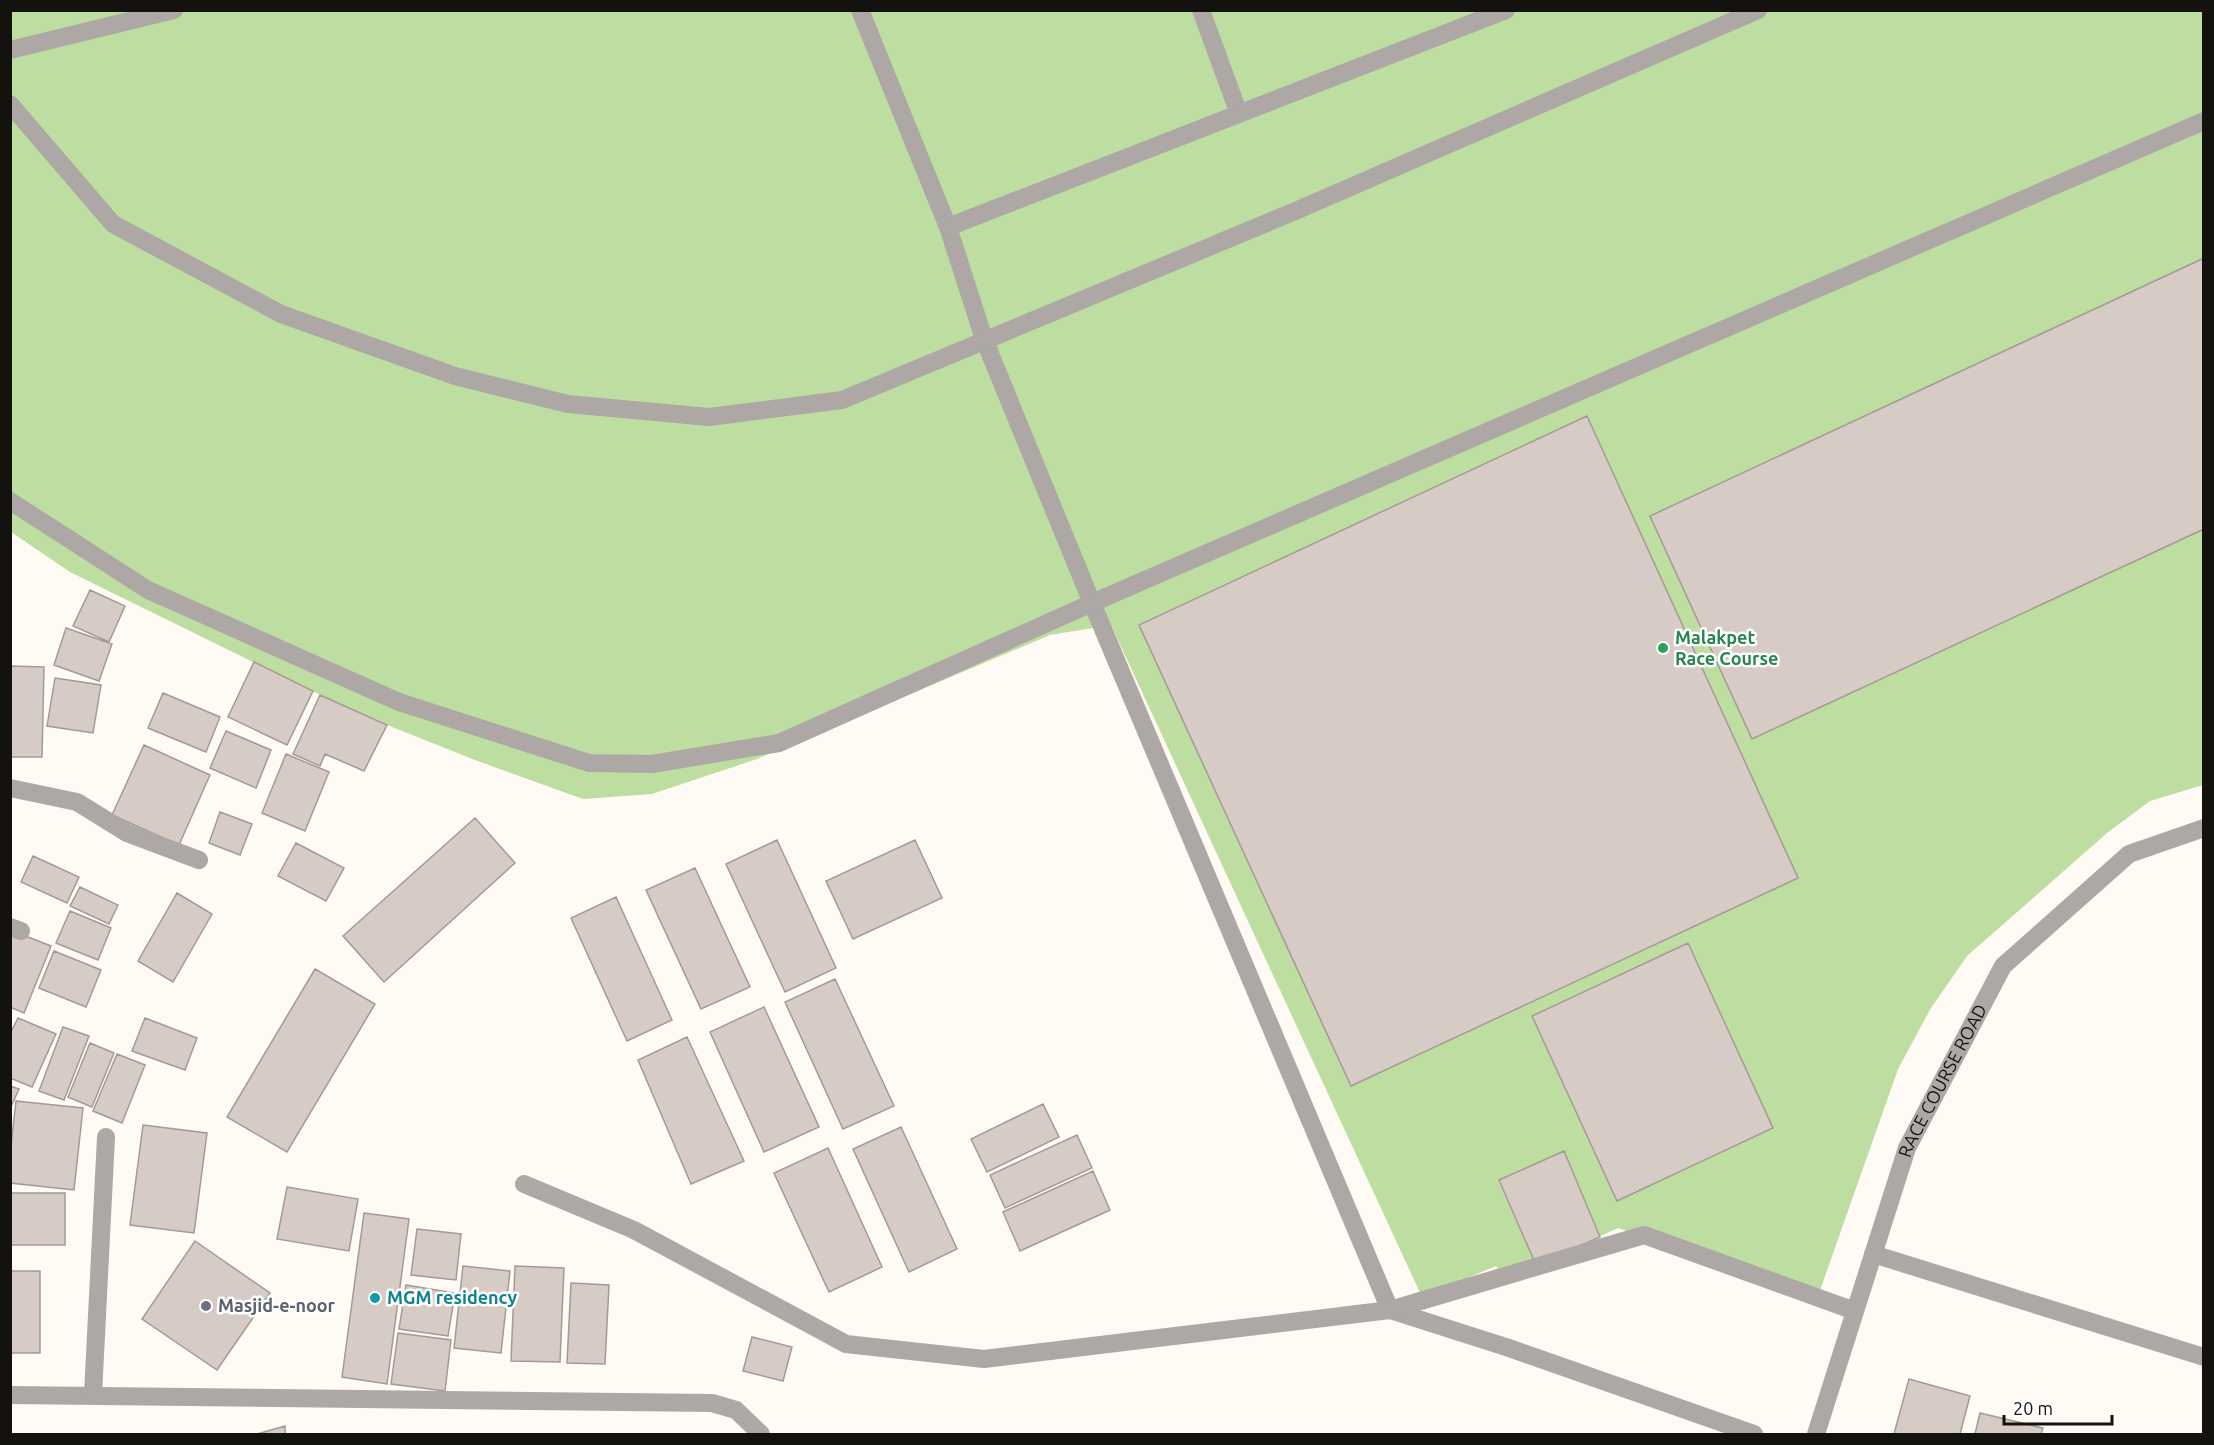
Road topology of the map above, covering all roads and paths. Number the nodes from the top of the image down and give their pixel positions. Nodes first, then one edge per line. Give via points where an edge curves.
1 (174, 10) edge
2 (860, 10) edge
3 (1201, 10) edge
4 (1506, 10) edge
5 (1758, 10) edge
6 (1486, 14) edge
7 (10, 50) edge
8 (10, 104) edge
9 (1239, 114) junction
10 (2204, 121) edge
11 (948, 227) junction
12 (984, 339) junction
13 (10, 501) edge
14 (1092, 603) junction
15 (10, 788) edge
16 (2204, 828) edge
17 (199, 860) dead end
18 (106, 1137) dead end
19 (524, 1184) dead end
20 (1873, 1254) junction
21 (1390, 1311) junction
22 (1855, 1311) junction
23 (2204, 1357) edge
24 (10, 1395) edge
25 (93, 1395) junction
26 (761, 1434) edge
27 (1754, 1434) edge
28 (1816, 1434) edge

1 - 7 street
2 - 11 street
3 - 9 street
4 - 6 street
5 - 12 street via 1293,212
6 - 9 street
8 - 12 street via 113,224 124,230 281,314 455,376 568,404 709,417 842,400
9 - 11 street
10 - 14 street
11 - 12 street
12 - 14 street
13 - 14 street via 148,590 399,702 589,763 652,764 779,743
14 - 21 street
15 - 17 street via 77,802 127,833
16 - 20 street, RACE COURSE ROAD via 2129,854 2003,966 1907,1148
18 - 25 street
19 - 21 street via 634,1230 846,1344 984,1359
20 - 22 street, RACE COURSE ROAD
20 - 23 street
21 - 22 street via 1644,1235
21 - 27 street via 1506,1347
22 - 28 street, RACE COURSE ROAD
24 - 25 street
25 - 26 street via 712,1403 736,1410

